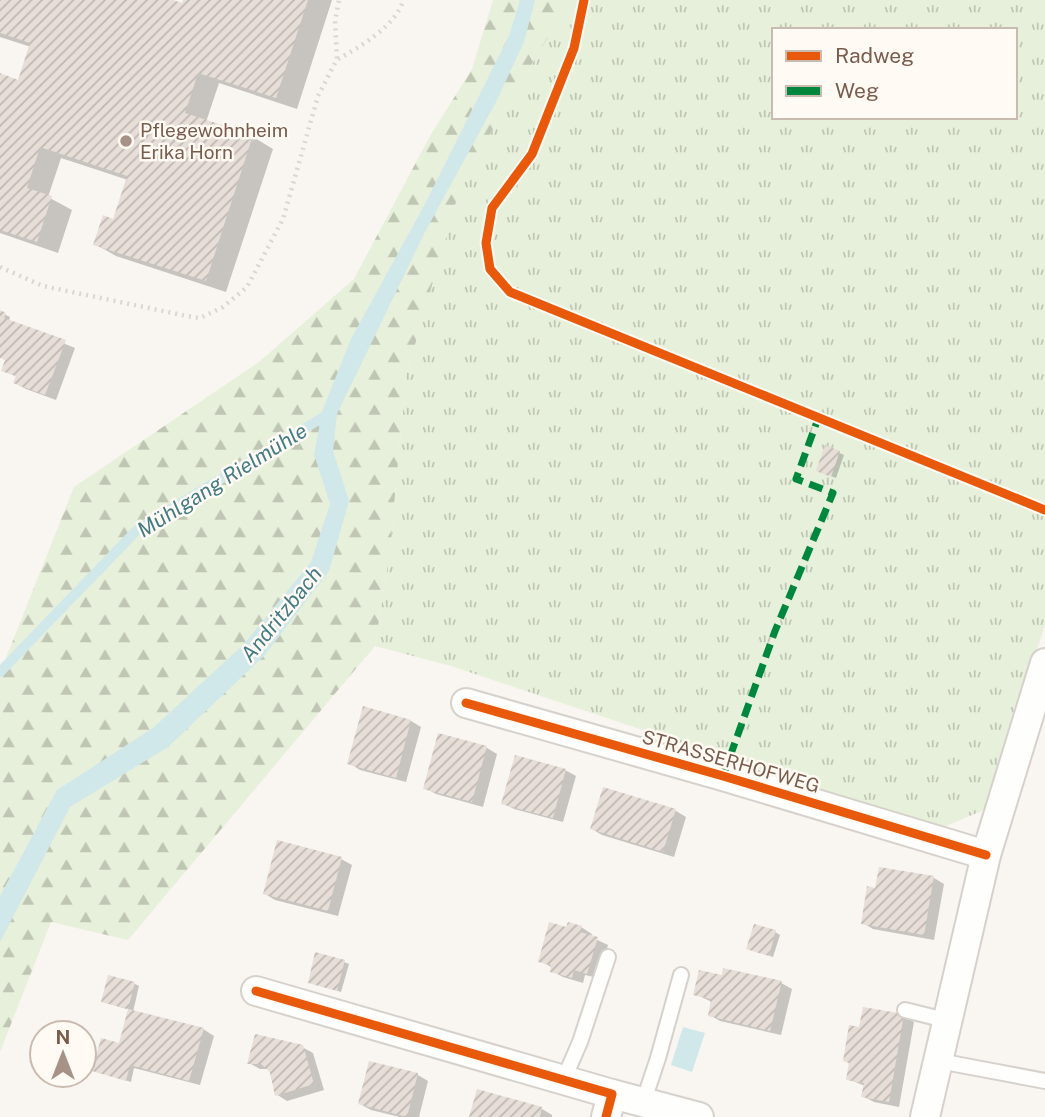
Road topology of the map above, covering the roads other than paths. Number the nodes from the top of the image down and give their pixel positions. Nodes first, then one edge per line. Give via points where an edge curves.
1 (1045, 663) edge
2 (466, 702) dead end
3 (986, 855) junction
4 (608, 957) dead end
5 (681, 975) dead end
6 (256, 991) dead end
7 (905, 1010) dead end
8 (949, 1021) junction
9 (939, 1061) junction
10 (563, 1081) junction
11 (1045, 1081) edge
12 (643, 1103) junction
13 (609, 1105) edge
14 (699, 1117) edge
15 (925, 1117) edge

1 - 3 street
2 - 3 street, STRASSERHOFWEG
3 - 8 street
4 - 10 lane
5 - 12 lane
6 - 10 street
7 - 8 lane
8 - 9 street
9 - 11 lane
9 - 15 street
10 - 13 street
12 - 13 street
12 - 14 street

